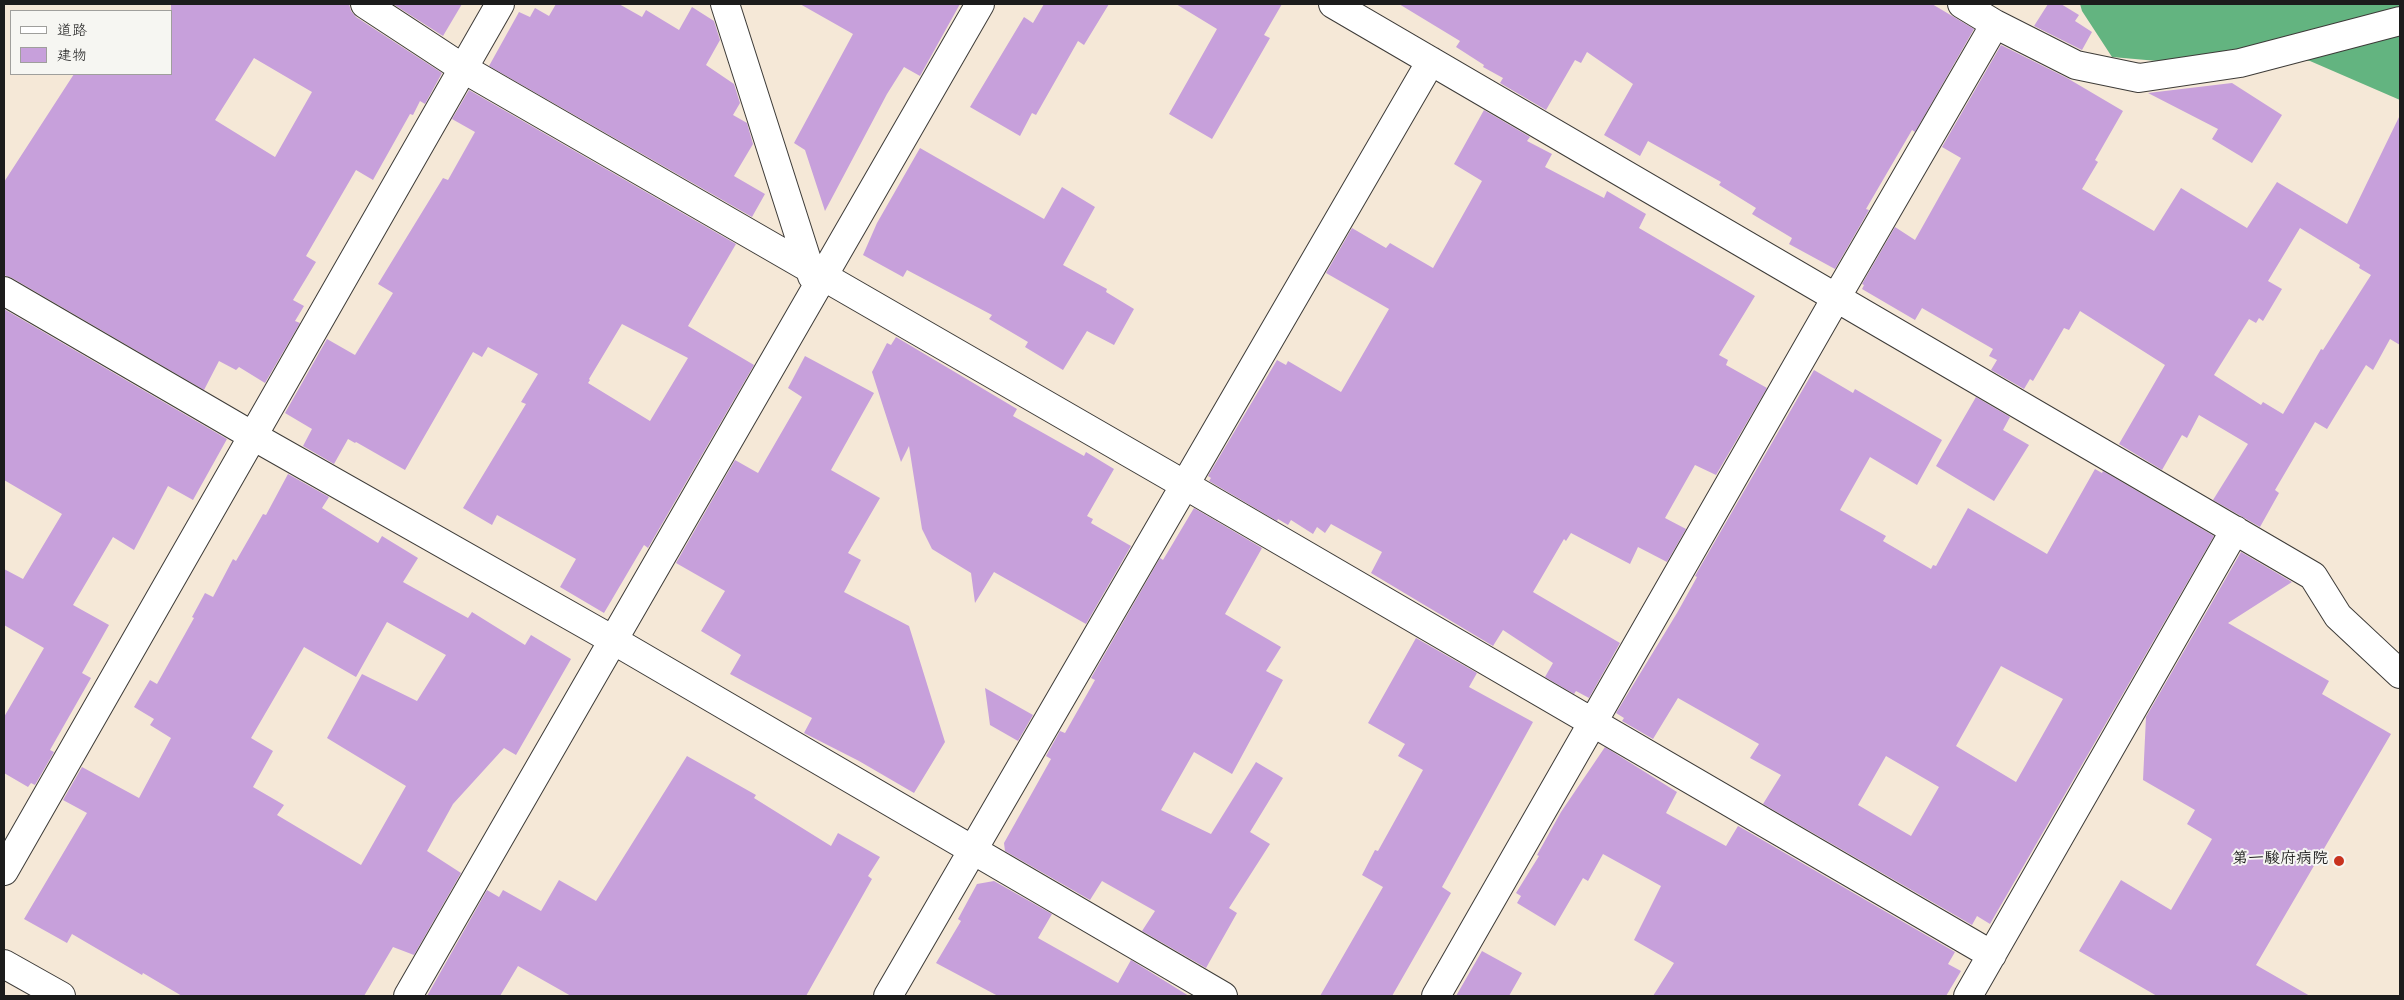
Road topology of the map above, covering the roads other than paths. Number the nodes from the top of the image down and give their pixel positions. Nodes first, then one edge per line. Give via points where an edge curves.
1 (366, 4) edge
2 (500, 4) edge
3 (725, 4) edge
4 (980, 4) edge
5 (1333, 4) edge
6 (1962, 4) edge
7 (2400, 21) edge
8 (1995, 24) junction
9 (1431, 61) junction
10 (464, 69) junction
11 (816, 277) junction
12 (4, 291) edge
13 (1836, 298) junction
14 (253, 436) junction
15 (1185, 485) junction
16 (2235, 530) junction
17 (614, 640) junction
18 (2400, 674) edge
19 (1592, 722) junction
20 (973, 850) junction
21 (4, 871) edge
22 (1992, 955) junction
23 (4, 964) edge
24 (60, 996) edge
25 (408, 996) edge
26 (888, 996) edge
27 (1223, 996) edge
28 (1436, 996) edge
29 (1968, 996) edge

1 - 10 street
2 - 10 street
3 - 11 street
4 - 11 street
5 - 9 street
6 - 8 street
7 - 8 street via 2240,63 2139,78 2076,65
8 - 13 street
9 - 13 street
9 - 15 street
10 - 11 street
10 - 14 street
11 - 15 street
11 - 17 street
12 - 14 street
13 - 16 street
13 - 19 street
14 - 17 street
14 - 21 street
15 - 19 street
15 - 20 street
16 - 18 street via 2313,576 2338,616
16 - 22 street
17 - 20 street
17 - 25 street
19 - 22 street
19 - 28 street
20 - 26 street
20 - 27 street
22 - 29 street
23 - 24 street

